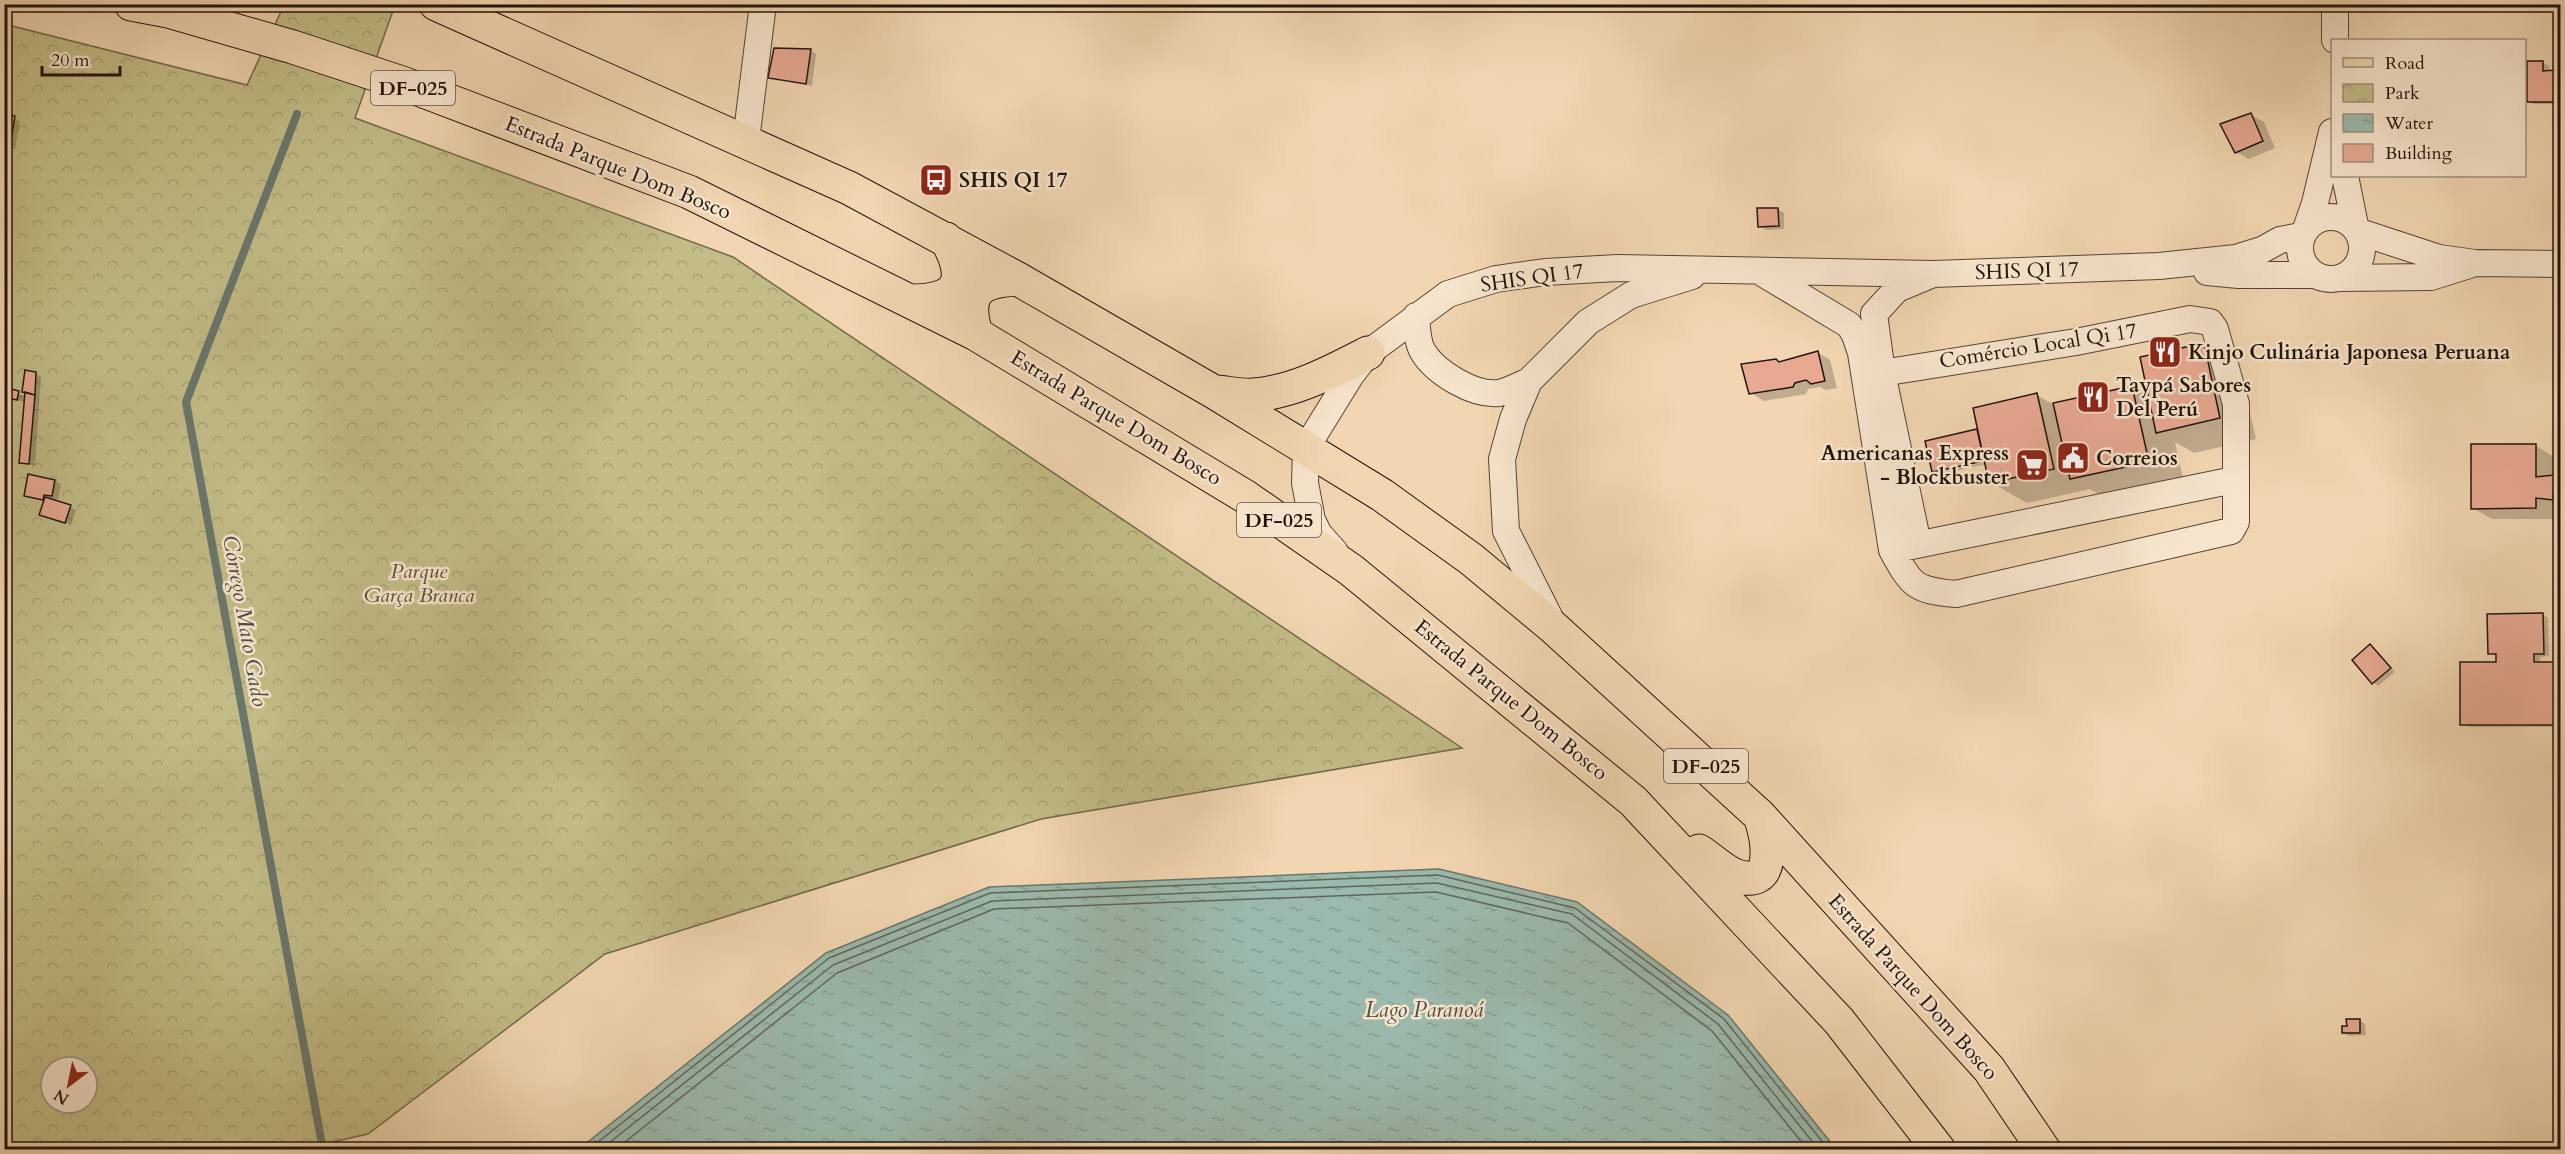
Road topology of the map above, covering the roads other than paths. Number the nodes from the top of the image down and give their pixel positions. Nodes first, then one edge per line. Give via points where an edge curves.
1 (131, 4) edge
2 (436, 4) edge
3 (763, 4) edge
4 (2335, 4) edge
5 (2335, 39) edge
6 (2331, 136) edge
7 (746, 140) junction
8 (2345, 177) edge
9 (2357, 230) junction
10 (2303, 232) junction
11 (946, 239) junction
12 (2475, 263) junction
13 (2560, 264) edge
14 (2158, 266) junction
15 (1715, 269) junction
16 (1759, 271) junction
17 (1861, 273) junction
18 (1933, 274) junction
19 (2314, 275) junction
20 (2340, 278) junction
21 (1018, 279) junction
22 (911, 301) junction
23 (1874, 314) junction
24 (1416, 316) junction
25 (1849, 326) junction
26 (976, 334) junction
27 (1368, 353) junction
28 (1882, 373) junction
29 (1529, 381) junction
30 (1214, 392) junction
31 (1306, 448) junction
32 (2234, 480) junction
33 (1918, 544) junction
34 (1892, 550) junction
35 (1351, 570) junction
36 (1554, 628) junction
37 (1633, 801) junction
38 (1760, 816) junction
39 (1939, 1149) edge
40 (2044, 1149) edge

1 - 22 main road, Estrada Parque Dom Bosco / DF-025 via 168,11 338,62 678,187
2 - 7 main road, Estrada Parque Dom Bosco / DF-025
3 - 7 street
4 - 5 street
6 - 10 street via 2315,203
7 - 11 main road, Estrada Parque Dom Bosco / DF-025
8 - 9 street
9 - 10 street via 2346,220 2331,216 2317,220
9 - 12 street via 2439,258
9 - 20 street via 2360,259
10 - 14 street, SHIS QI 17 via 2236,258
10 - 19 street via 2302,262
11 - 21 main road, Estrada Parque Dom Bosco / DF-025
11 - 22 main road via 955,255 957,283 948,294 934,301
12 - 13 street
12 - 20 street via 2431,277
14 - 18 street, SHIS QI 17
14 - 19 street, SHIS QI 17 via 2239,275
15 - 16 street, SHIS QI 17
15 - 24 street, SHIS QI 17 via 1607,268 1497,279 1448,294
15 - 29 street, SHIS QI 17 via 1631,295 1588,322
16 - 17 street, SHIS QI 17
16 - 25 street
17 - 18 street, SHIS QI 17
17 - 23 street via 1875,289
18 - 23 street via 1897,289
19 - 20 street
21 - 26 main road via 990,281 981,287 973,300 971,318
21 - 30 main road, Estrada Parque Dom Bosco / DF-025
22 - 26 main road, Estrada Parque Dom Bosco / DF-025
23 - 25 street
23 - 28 street
24 - 27 street, SHIS QI 17
24 - 29 street via 1422,351 1435,366 1460,382 1480,393 1500,393
25 - 34 street, Comércio Local Qi 17 via 1861,353
26 - 35 main road, Estrada Parque Dom Bosco / DF-025 via 1230,487
27 - 30 main road via 1310,381 1279,390 1254,395
27 - 31 street, SHIS QI 17
28 - 32 street, Comércio Local Qi 17 via 2202,319 2215,329 2236,404
28 - 33 street
29 - 36 street, SHIS QI 17 via 1513,419 1503,459 1502,499 1506,531
30 - 31 main road, Estrada Parque Dom Bosco / DF-025
31 - 35 street via 1305,483 1312,520 1319,534
31 - 36 main road, Estrada Parque Dom Bosco / DF-025 via 1382,495 1453,546
32 - 33 street
32 - 34 street, Comércio Local Qi 17 via 2236,522 2227,534 1956,594 1925,591 1907,578
33 - 34 street
35 - 37 main road, Estrada Parque Dom Bosco / DF-025
36 - 38 main road, Estrada Parque Dom Bosco / DF-025
37 - 38 main road via 1733,874 1748,878 1761,873 1768,859 1768,837
37 - 39 main road, Estrada Parque Dom Bosco / DF-025 via 1839,1022
38 - 40 main road, Estrada Parque Dom Bosco / DF-025 via 1989,1068

